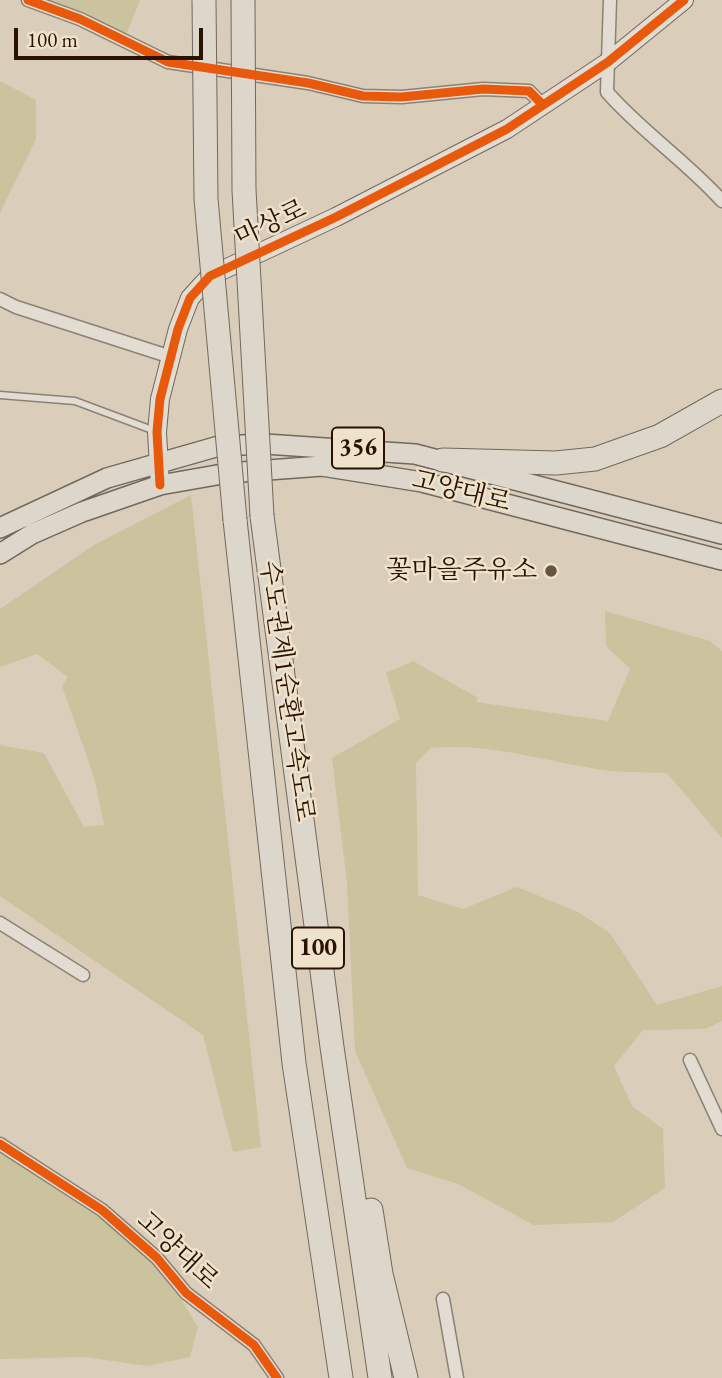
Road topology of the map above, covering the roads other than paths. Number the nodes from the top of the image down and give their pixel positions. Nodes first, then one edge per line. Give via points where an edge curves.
1 (28, 0) edge
2 (204, 0) edge
3 (243, 0) edge
4 (610, 0) edge
5 (684, 0) edge
6 (608, 62) junction
7 (543, 105) junction
8 (722, 201) edge
9 (0, 299) edge
10 (170, 357) junction
11 (0, 395) edge
12 (722, 401) edge
13 (157, 432) junction
14 (443, 460) junction
15 (159, 463) junction
16 (160, 485) junction
17 (0, 528) edge
18 (722, 534) edge
19 (0, 554) edge
20 (722, 559) edge
21 (0, 923) edge
22 (83, 975) dead end
23 (332, 1047) junction
24 (690, 1060) dead end
25 (722, 1129) edge
26 (0, 1144) edge
27 (443, 1299) dead end
28 (278, 1378) edge
29 (341, 1378) edge
30 (380, 1378) edge
31 (406, 1378) edge
32 (457, 1378) edge

1 - 7 street via 80,19 168,62 363,96 530,91
2 - 29 highway, 수도권제1순환고속도로 / 100, bridge via 206,199 235,520 293,1063
3 - 23 highway, 수도권제1순환고속도로 / 100, bridge via 244,190 262,516
4 - 6 street
5 - 6 street, 마상로
6 - 7 street, 마상로
6 - 8 street via 607,92 635,124 697,173
7 - 10 street, 마상로 via 507,129 336,217 210,276 190,299
9 - 10 street
10 - 13 street, 마상로
11 - 13 lane via 75,401
12 - 14 highway via 660,436 595,459 556,463
13 - 15 street, 마상로
14 - 15 main road, 고양대로 / 356 via 386,450 265,444 219,446
14 - 18 main road, 고양대로 / 356
15 - 16 street, 마상로
15 - 17 main road, 고양대로 / 356 via 107,478
16 - 19 main road, 고양대로 / 356 via 82,512
16 - 20 main road, 고양대로 / 356 via 228,473 323,466 391,474
21 - 22 street
23 - 30 highway, 수도권제1순환고속도로 / 100
23 - 31 highway via 361,1151 381,1274
24 - 25 street
26 - 28 street, 고양대로 via 102,1210 157,1258 186,1293 254,1345
27 - 32 street

